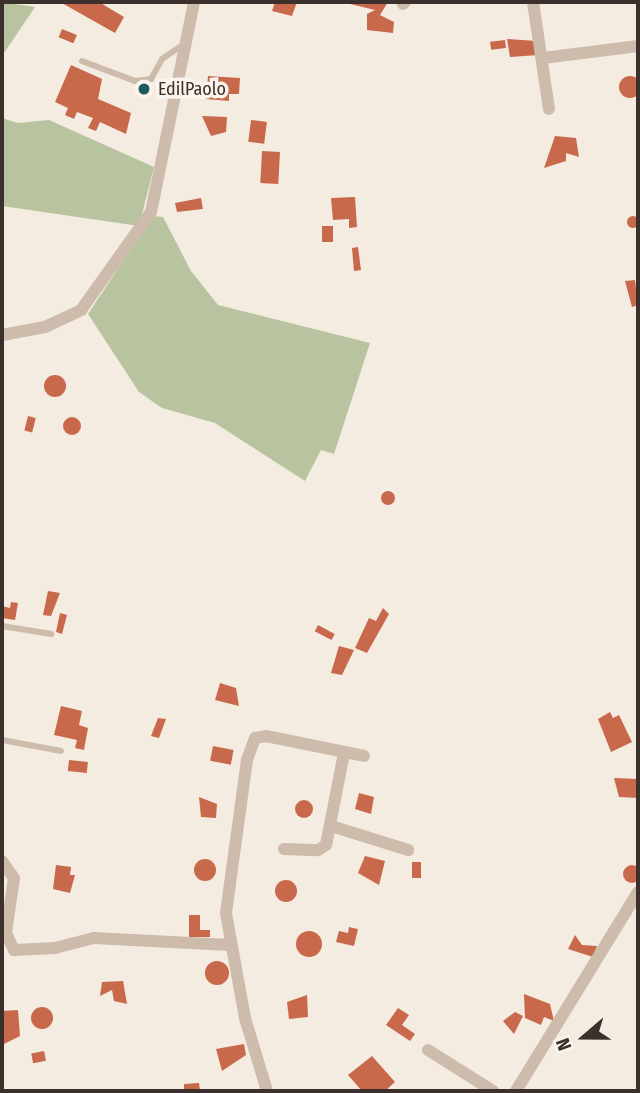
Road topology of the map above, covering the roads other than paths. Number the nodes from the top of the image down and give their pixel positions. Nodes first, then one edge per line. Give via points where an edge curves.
1 (194, 2) edge
2 (533, 2) edge
3 (188, 42) junction
4 (638, 46) edge
5 (543, 58) junction
6 (82, 61) dead end
7 (549, 109) dead end
8 (2, 335) edge
9 (2, 626) edge
10 (51, 634) dead end
11 (2, 740) edge
12 (61, 751) dead end
13 (344, 753) junction
14 (364, 757) dead end
15 (331, 826) junction
16 (284, 849) dead end
17 (408, 850) dead end
18 (2, 861) edge
19 (638, 892) edge
20 (4, 944) edge
21 (229, 945) junction
22 (428, 1050) dead end
23 (267, 1091) edge
24 (493, 1091) edge
25 (516, 1091) edge

1 - 3 street
2 - 5 street
3 - 6 lane via 162,59 151,79 135,81
3 - 8 street via 151,212 81,310 45,327
4 - 5 street
5 - 7 street
9 - 10 lane
11 - 12 lane
13 - 14 street
13 - 15 street
13 - 21 street via 255,738 226,914
15 - 16 street via 326,845 318,850
15 - 17 street
18 - 20 street via 13,873 15,886
19 - 25 street
20 - 21 street via 20,952 94,938
21 - 23 street
22 - 24 street

